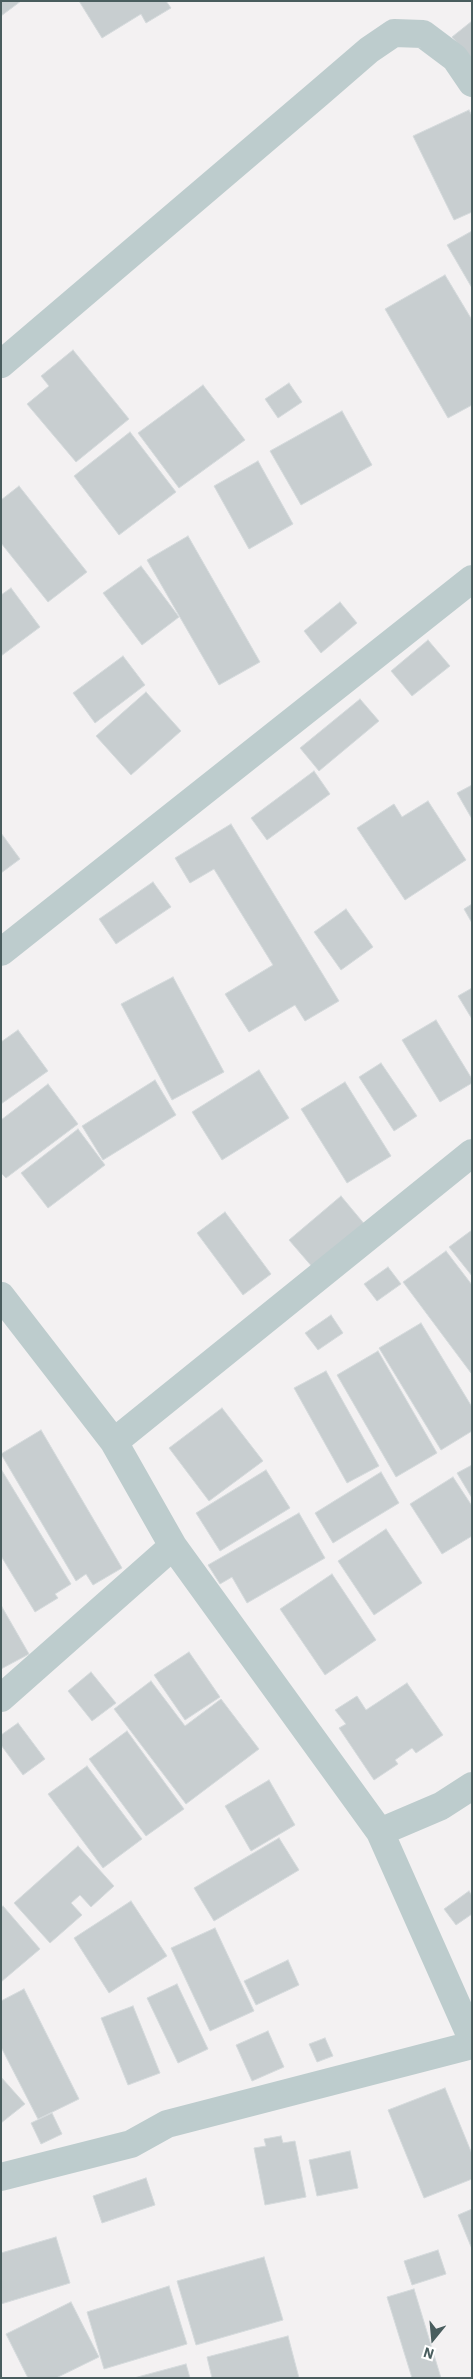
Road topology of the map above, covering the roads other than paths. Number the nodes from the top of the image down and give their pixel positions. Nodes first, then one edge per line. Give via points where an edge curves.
1 (472, 83) edge
2 (1, 364) edge
3 (472, 579) edge
4 (1, 952) edge
5 (472, 1152) edge
6 (1, 1296) edge
7 (114, 1442) junction
8 (173, 1546) junction
9 (1, 1698) edge
10 (472, 1786) edge
11 (380, 1832) junction
12 (472, 2039) edge
13 (472, 2045) edge
14 (1, 2177) edge

1 - 2 street via 455,58 423,34 394,33 332,81
3 - 4 street
5 - 7 street
6 - 7 street
7 - 8 street
8 - 9 street
8 - 11 street
10 - 11 street via 441,1806
11 - 12 street
13 - 14 street via 167,2124 131,2144

